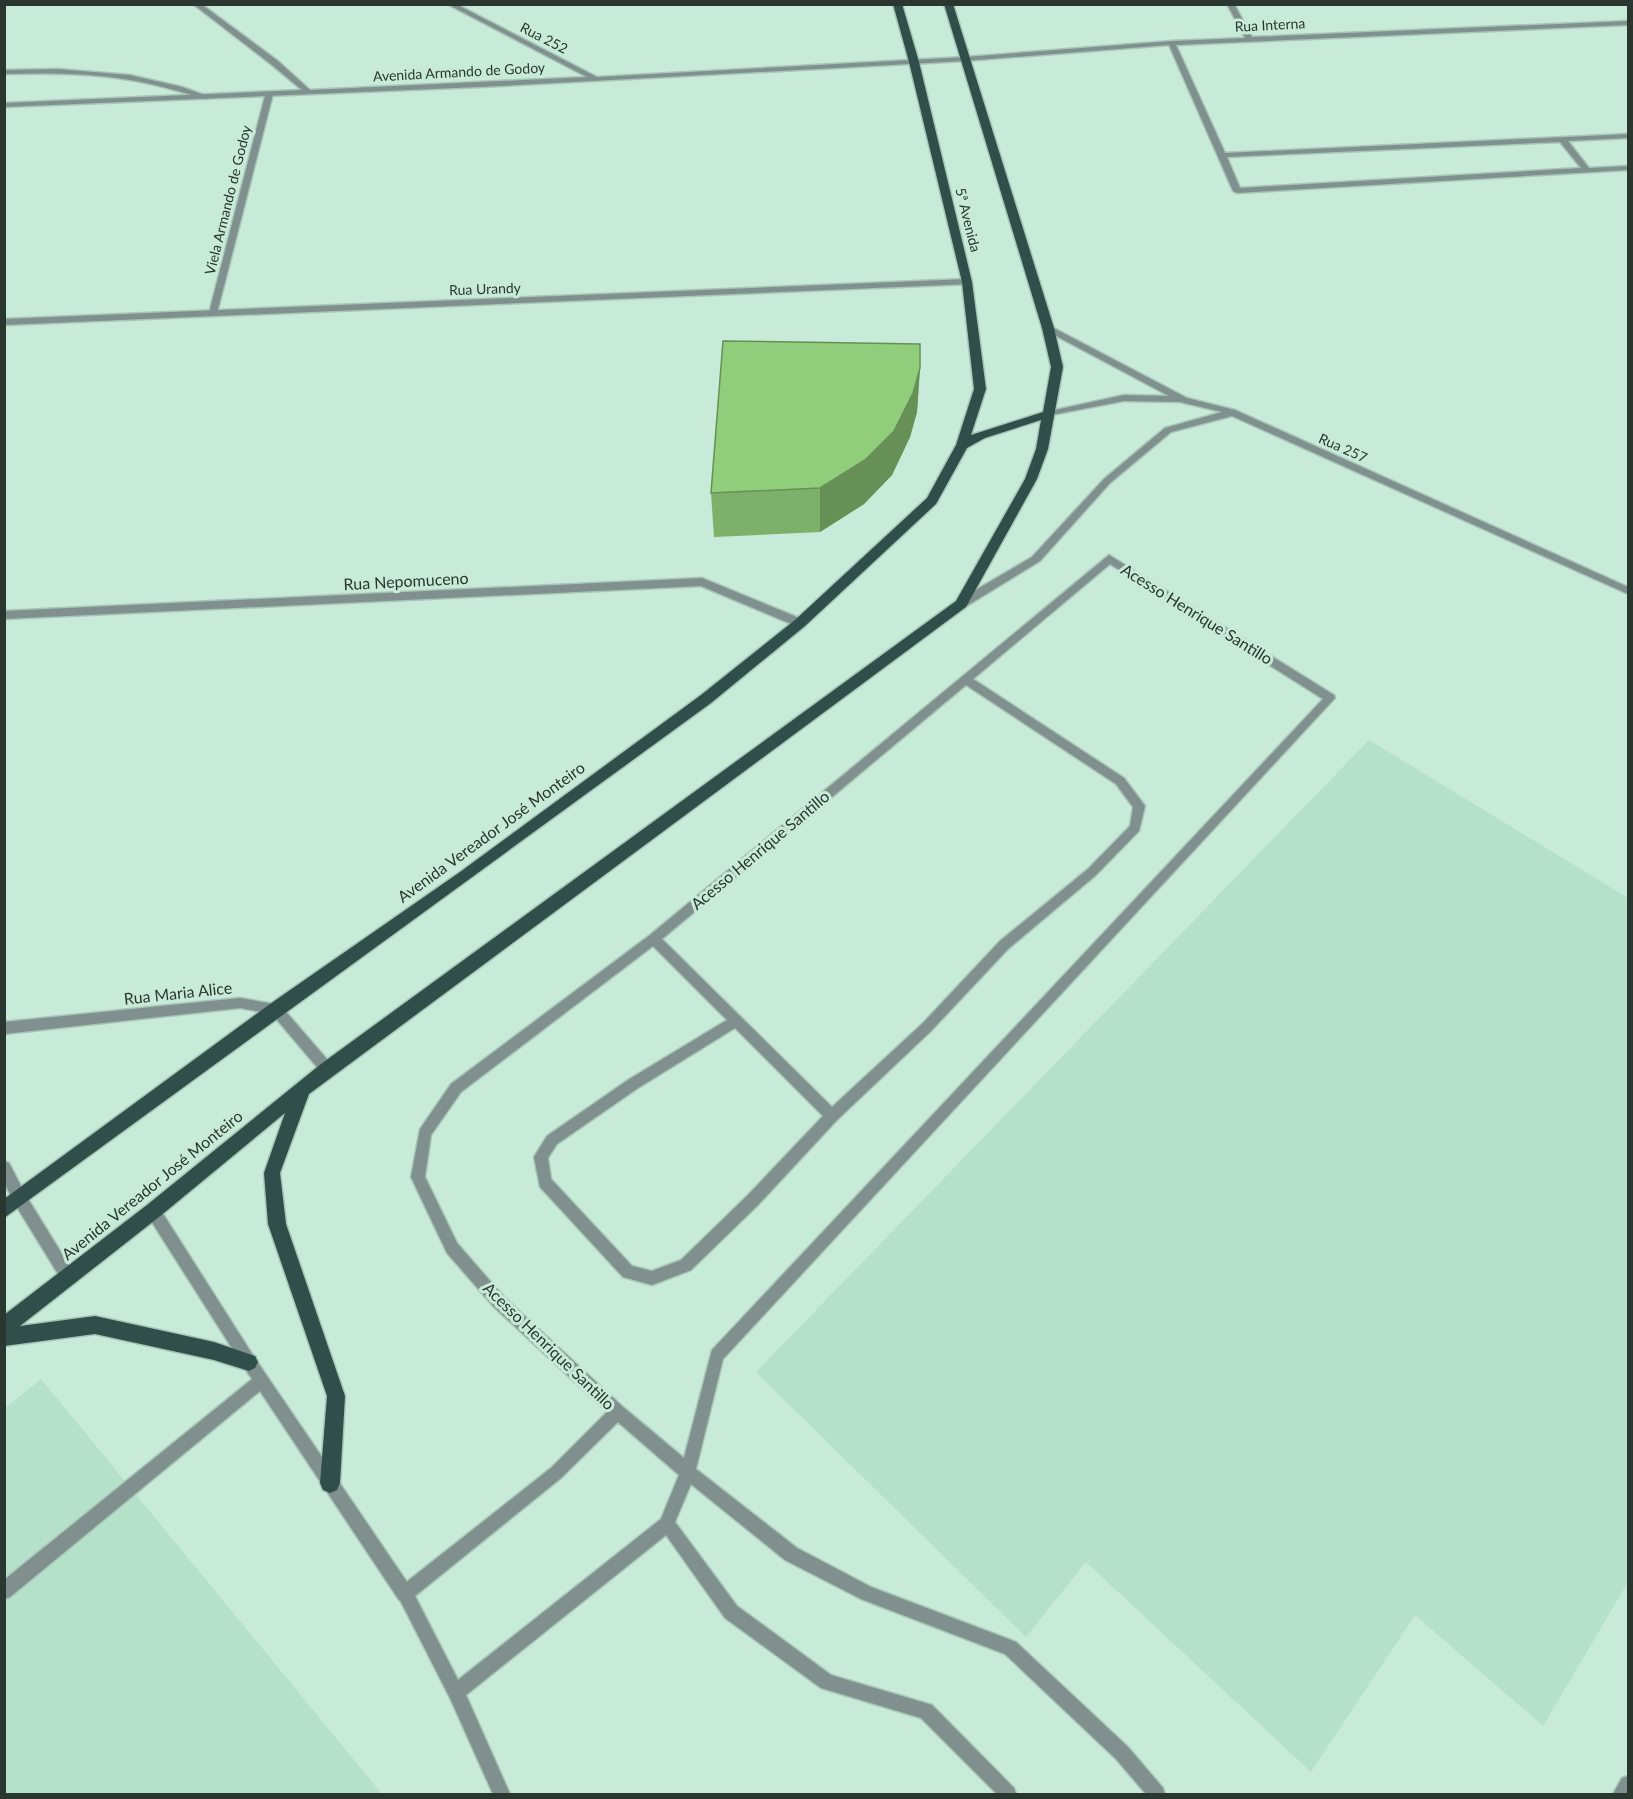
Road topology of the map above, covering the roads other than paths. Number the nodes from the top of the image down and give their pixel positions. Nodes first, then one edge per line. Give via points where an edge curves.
1 (196, 4) edge
2 (450, 4) edge
3 (897, 4) edge
4 (948, 4) edge
5 (1230, 4) edge
6 (1629, 23) edge
7 (1250, 39) junction
8 (1172, 43) junction
9 (965, 59) junction
10 (914, 62) junction
11 (4, 72) edge
12 (595, 78) junction
13 (308, 92) junction
14 (269, 94) junction
15 (206, 97) junction
16 (4, 105) edge
17 (1629, 136) edge
18 (1562, 139) junction
19 (1222, 155) junction
20 (1629, 168) edge
21 (1586, 170) junction
22 (967, 282) junction
23 (213, 313) junction
24 (4, 322) edge
25 (1048, 328) junction
26 (1184, 400) junction
27 (1232, 412) junction
28 (1049, 414) junction
29 (962, 445) junction
30 (1629, 591) edge
31 (961, 604) junction
32 (4, 615) edge
33 (800, 623) junction
34 (965, 679) junction
35 (654, 939) junction
36 (276, 1009) junction
37 (736, 1021) junction
38 (4, 1028) edge
39 (327, 1069) junction
40 (302, 1090) junction
41 (832, 1116) junction
42 (4, 1167) edge
43 (20, 1199) junction
44 (4, 1209) edge
45 (153, 1211) junction
46 (68, 1277) junction
47 (4, 1327) edge
48 (4, 1337) edge
49 (249, 1362) junction
50 (261, 1381) junction
51 (618, 1412) junction
52 (688, 1472) junction
53 (330, 1483) junction
54 (667, 1524) junction
55 (4, 1591) edge
56 (405, 1594) junction
57 (456, 1692) junction
58 (1629, 1784) edge
59 (501, 1794) edge
60 (1008, 1794) edge
61 (1157, 1794) edge
62 (1621, 1794) edge

1 - 13 street
2 - 12 street, Rua 252
3 - 10 main road, 5ª Avenida
4 - 9 main road
5 - 7 street
6 - 7 street, Rua Interna
7 - 8 street, Rua Interna
8 - 9 street, Rua Interna
8 - 19 street
9 - 10 street, Rua Interna
9 - 25 main road
10 - 12 street, Avenida Armando de Godoy
10 - 22 main road, 5ª Avenida
11 - 15 street via 70,70 137,77
12 - 13 street, Avenida Armando de Godoy
13 - 14 street, Avenida Armando de Godoy
14 - 15 street, Avenida Armando de Godoy
14 - 23 street, Viela Armando de Godoy
15 - 16 street, Avenida Armando de Godoy
17 - 18 street
18 - 19 street
18 - 21 street
19 - 21 street via 1237,190
20 - 21 street
22 - 23 street, Rua Urandy
22 - 29 main road, 5ª Avenida via 980,389
23 - 24 street, Rua Urandy
25 - 26 street, Rua 257
25 - 28 main road via 1057,367
26 - 27 street, Rua 257
26 - 28 street via 1124,398
27 - 30 street, Rua 257
27 - 31 street, Avenida Vereador José Monteiro via 1168,430 1107,482 1036,559
28 - 29 main road via 981,435
28 - 31 main road, Avenida Vereador José Monteiro via 1031,479
29 - 33 main road, Avenida Vereador José Monteiro via 932,501
31 - 39 main road, Avenida Vereador José Monteiro
32 - 33 street, Rua Nepomuceno via 702,582
33 - 36 main road, Avenida Vereador José Monteiro via 706,699
34 - 35 street, Acesso Henrique Santillo
34 - 41 street via 1120,781 1139,806 1135,828 1092,872 1004,945 927,1027
34 - 52 street, Acesso Henrique Santillo via 1109,559 1330,698 717,1355
35 - 37 street
35 - 51 street, Acesso Henrique Santillo via 456,1088 425,1133 418,1177 452,1248 499,1302
36 - 38 street, Rua Maria Alice via 240,1003
36 - 39 street
36 - 43 main road, Avenida Vereador José Monteiro
37 - 41 street
37 - 41 street via 633,1084 552,1140 541,1157 545,1182 628,1272 652,1278 686,1265
39 - 40 main road, Avenida Vereador José Monteiro
40 - 45 main road, Avenida Vereador José Monteiro
40 - 53 main road via 272,1173 277,1224 336,1396
42 - 43 street
43 - 44 main road, Avenida Vereador José Monteiro
43 - 46 street
45 - 46 main road, Avenida Vereador José Monteiro
45 - 49 street
46 - 47 main road, Avenida Vereador José Monteiro
48 - 49 main road via 95,1325
49 - 50 street
50 - 53 street
50 - 55 street
51 - 52 street, Acesso Henrique Santillo
51 - 56 street, Acesso Henrique Santillo via 556,1473
52 - 54 street, Acesso Henrique Santillo
52 - 61 street, Acesso Henrique Santillo via 791,1554 867,1593 1010,1648 1122,1753
53 - 56 street
54 - 57 street, Acesso Henrique Santillo
54 - 60 street via 731,1612 827,1682 926,1711
56 - 57 street
57 - 59 street
58 - 62 street

